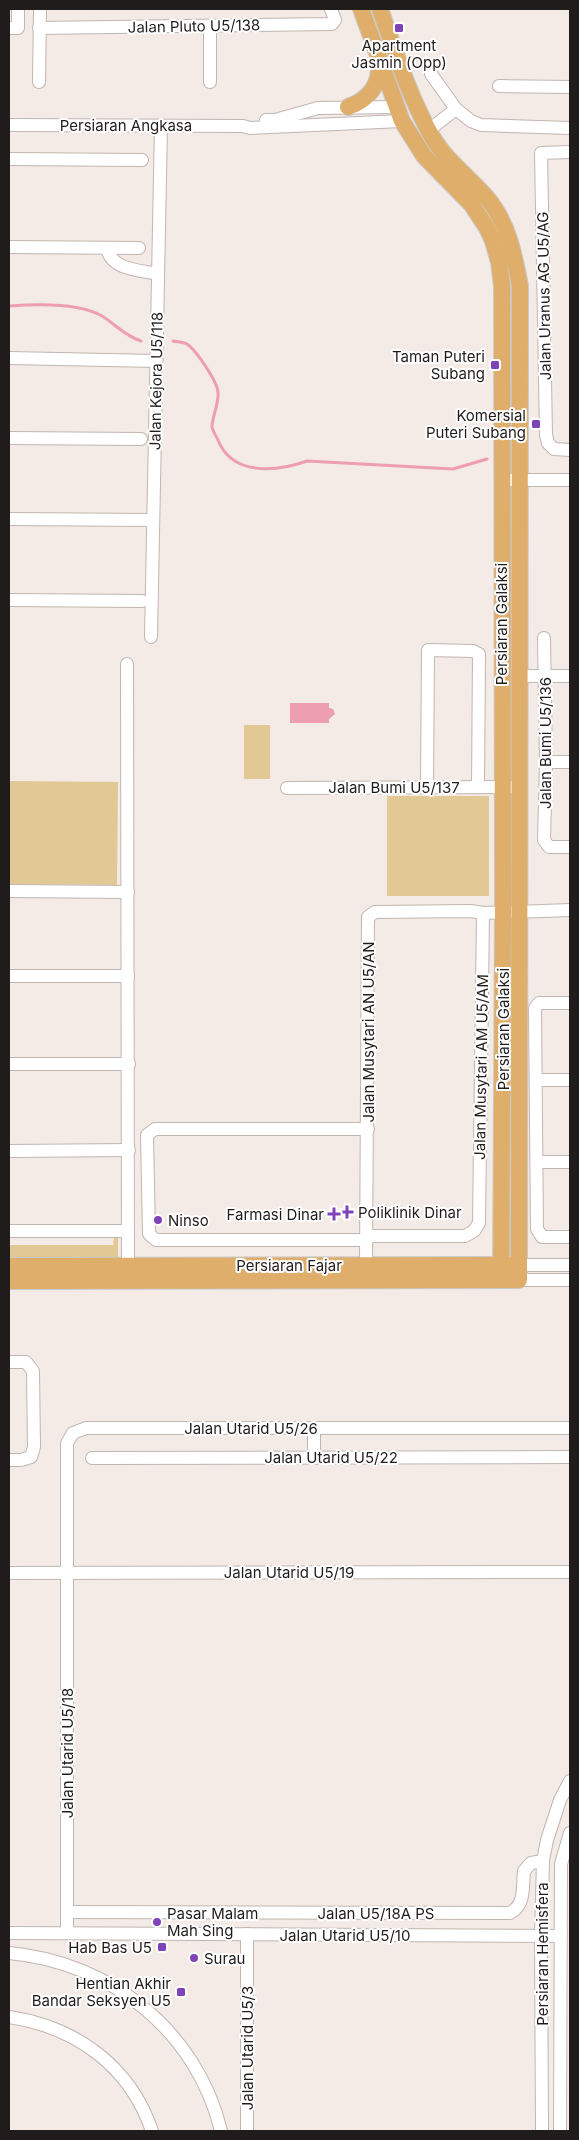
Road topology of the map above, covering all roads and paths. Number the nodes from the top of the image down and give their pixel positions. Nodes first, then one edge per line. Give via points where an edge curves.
1 (18, 9) edge
2 (40, 9) edge
3 (331, 9) edge
4 (361, 9) edge
5 (380, 9) edge
6 (210, 26) junction
7 (9, 28) edge
8 (39, 28) junction
9 (397, 57) junction
10 (379, 60) junction
11 (431, 74) dead end
12 (39, 82) dead end
13 (210, 82) dead end
14 (499, 86) dead end
15 (570, 88) edge
16 (348, 107) junction
17 (456, 109) junction
18 (402, 114) junction
19 (9, 125) edge
20 (160, 125) junction
21 (243, 126) junction
22 (570, 128) edge
23 (429, 130) junction
24 (442, 152) junction
25 (570, 152) edge
26 (9, 159) edge
27 (142, 160) dead end
28 (9, 248) edge
29 (108, 248) junction
30 (139, 248) dead end
31 (158, 274) junction
32 (9, 358) edge
33 (156, 361) junction
34 (9, 438) edge
35 (141, 439) dead end
36 (570, 450) edge
37 (501, 480) junction
38 (520, 480) junction
39 (570, 480) edge
40 (9, 519) edge
41 (153, 520) junction
42 (9, 600) edge
43 (142, 601) dead end
44 (151, 638) dead end
45 (544, 638) dead end
46 (127, 664) dead end
47 (519, 676) junction
48 (545, 676) junction
49 (570, 676) edge
50 (546, 762) junction
51 (570, 762) edge
52 (427, 787) junction
53 (478, 787) junction
54 (502, 787) junction
55 (519, 787) junction
56 (287, 788) dead end
57 (570, 847) edge
58 (9, 891) edge
59 (128, 892) junction
60 (570, 910) edge
61 (483, 913) junction
62 (512, 913) junction
63 (9, 976) edge
64 (128, 976) junction
65 (570, 1003) edge
66 (9, 1064) edge
67 (129, 1064) junction
68 (536, 1080) junction
69 (570, 1080) edge
70 (368, 1129) junction
71 (129, 1150) junction
72 (9, 1151) edge
73 (537, 1162) junction
74 (570, 1162) edge
75 (9, 1231) edge
76 (128, 1231) junction
77 (570, 1237) edge
78 (367, 1238) junction
79 (366, 1265) junction
80 (570, 1265) edge
81 (9, 1266) edge
82 (501, 1272) junction
83 (519, 1272) junction
84 (128, 1274) junction
85 (570, 1280) edge
86 (9, 1281) edge
87 (9, 1362) edge
88 (314, 1428) junction
89 (570, 1428) edge
90 (570, 1457) edge
91 (92, 1458) dead end
92 (314, 1458) junction
93 (9, 1460) edge
94 (67, 1572) junction
95 (570, 1572) edge
96 (9, 1573) edge
97 (570, 1782) edge
98 (570, 1833) edge
99 (543, 1861) junction
100 (68, 1912) junction
101 (238, 1912) junction
102 (9, 1933) edge
103 (68, 1933) junction
104 (242, 1934) junction
105 (540, 1936) junction
106 (561, 1936) junction
107 (9, 1953) edge
108 (9, 2017) edge
109 (565, 2099) edge
110 (542, 2100) junction
111 (152, 2131) edge
112 (221, 2131) edge
113 (246, 2131) edge
114 (542, 2131) edge
115 (560, 2131) edge

1 - 7 street via 18,28
2 - 8 street
3 - 6 street, Jalan Pluto U5/138 via 335,20 332,24
4 - 10 main road, Persiaran Galaksi
5 - 9 main road, Persiaran Galaksi
6 - 8 street, Jalan Pluto U5/138
6 - 13 street
8 - 12 street
9 - 18 main road via 395,66 405,100
9 - 23 main road, Persiaran Galaksi
10 - 16 main road via 380,70 373,90 357,104
10 - 18 main road, Persiaran Galaksi
11 - 17 street
14 - 15 street
16 - 18 street, Persiaran Angkasa
16 - 21 street, Persiaran Angkasa via 308,110 275,120 248,121
17 - 22 street via 481,125
17 - 23 street
18 - 21 street, Persiaran Angkasa via 250,128
18 - 24 main road via 426,143
18 - 37 main road, Persiaran Galaksi via 424,156 472,205 493,241 499,262 502,286
19 - 20 street, Persiaran Angkasa
20 - 21 street, Persiaran Angkasa
20 - 31 street, Jalan Kejora U5/118
23 - 24 main road, Persiaran Galaksi
24 - 38 main road, Persiaran Galaksi via 487,199 504,225 514,254 520,286
25 - 36 street, Jalan Uranus AG U5/AG via 542,152 546,436 554,450
26 - 27 street
28 - 29 street
29 - 30 street
29 - 31 street via 109,256 117,263
31 - 33 street, Jalan Kejora U5/118
32 - 33 street
33 - 41 street, Jalan Kejora U5/118
34 - 35 street
37 - 38 street
37 - 54 main road, Persiaran Galaksi
38 - 39 street
38 - 47 main road, Persiaran Galaksi
40 - 41 street
41 - 44 street, Jalan Kejora U5/118
42 - 43 street
45 - 48 street, Jalan Bumi U5/136
46 - 59 street
47 - 48 street
47 - 55 main road, Persiaran Galaksi
48 - 49 street
48 - 50 street, Jalan Bumi U5/136
50 - 51 street
50 - 57 street, Jalan Bumi U5/136 via 544,840 549,847
52 - 53 street, Jalan Bumi U5/137
52 - 53 street via 428,650 473,651 479,654
52 - 56 street, Jalan Bumi U5/137
53 - 54 street, Jalan Bumi U5/137
54 - 55 street, Jalan Bumi U5/137
54 - 62 main road, Persiaran Galaksi
55 - 62 main road, Persiaran Galaksi
58 - 59 street
59 - 64 street
60 - 62 street
61 - 62 street
61 - 70 street, Jalan Musytari AN U5/AN via 471,910 375,912 368,917
61 - 78 street, Jalan Musytari AM U5/AM via 479,1223 465,1236
62 - 82 main road, Persiaran Galaksi
62 - 83 main road, Persiaran Galaksi
63 - 64 street
64 - 67 street
65 - 68 street via 536,1005
66 - 67 street
67 - 71 street
68 - 69 street
68 - 73 street
70 - 78 street, Jalan Musytari AN U5/AN
70 - 78 street via 154,1129 147,1135 149,1234 156,1240
71 - 72 street
71 - 76 street
73 - 74 street
73 - 77 street via 537,1229 542,1237
75 - 76 street
76 - 84 street
78 - 79 street, Jalan Musytari AN U5/AN
79 - 82 main road, Persiaran Fajar
79 - 84 main road, Persiaran Fajar
80 - 83 street, Persiaran Fajar
81 - 84 main road, Persiaran Fajar
82 - 83 main road, Persiaran Fajar
82 - 84 main road, Persiaran Fajar
83 - 85 street, Persiaran Fajar
84 - 86 main road, Persiaran Fajar
87 - 93 street via 26,1362 33,1371 34,1410 31,1457
88 - 89 street, Jalan Utarid U5/26
88 - 92 street
88 - 94 street, Jalan Utarid U5/26 via 86,1428 73,1434 67,1443
90 - 92 street, Jalan Utarid U5/22
91 - 92 street, Jalan Utarid U5/22
94 - 95 street, Jalan Utarid U5/19
94 - 96 street, Jalan Utarid U5/19
94 - 100 street, Jalan Utarid U5/18
97 - 99 street, Persiaran Hemisfera via 560,1800
98 - 106 street, Persiaran Hemisfera via 561,1864
99 - 101 street, Jalan U5/18A PS via 531,1863 524,1871 521,1904 510,1913
99 - 105 street, Persiaran Hemisfera
100 - 101 street, Jalan U5/18A PS
100 - 103 street, Jalan Utarid U5/18
101 - 104 street, Jalan Utarid U5/3
102 - 103 street, Jalan Utarid U5/10
103 - 104 street, Jalan Utarid U5/10
104 - 105 street, Jalan Utarid U5/10
104 - 113 street, Jalan Utarid U5/3
105 - 106 street, Jalan Utarid U5/10
105 - 110 street, Persiaran Hemisfera
106 - 109 street, Persiaran Hemisfera
107 - 112 street via 40,1958 86,1973 141,2005 167,2028 184,2051 212,2103
108 - 111 street via 57,2029 84,2043 111,2064 126,2080 146,2113
109 - 110 street
109 - 115 street, Persiaran Hemisfera
110 - 114 street, Persiaran Hemisfera

